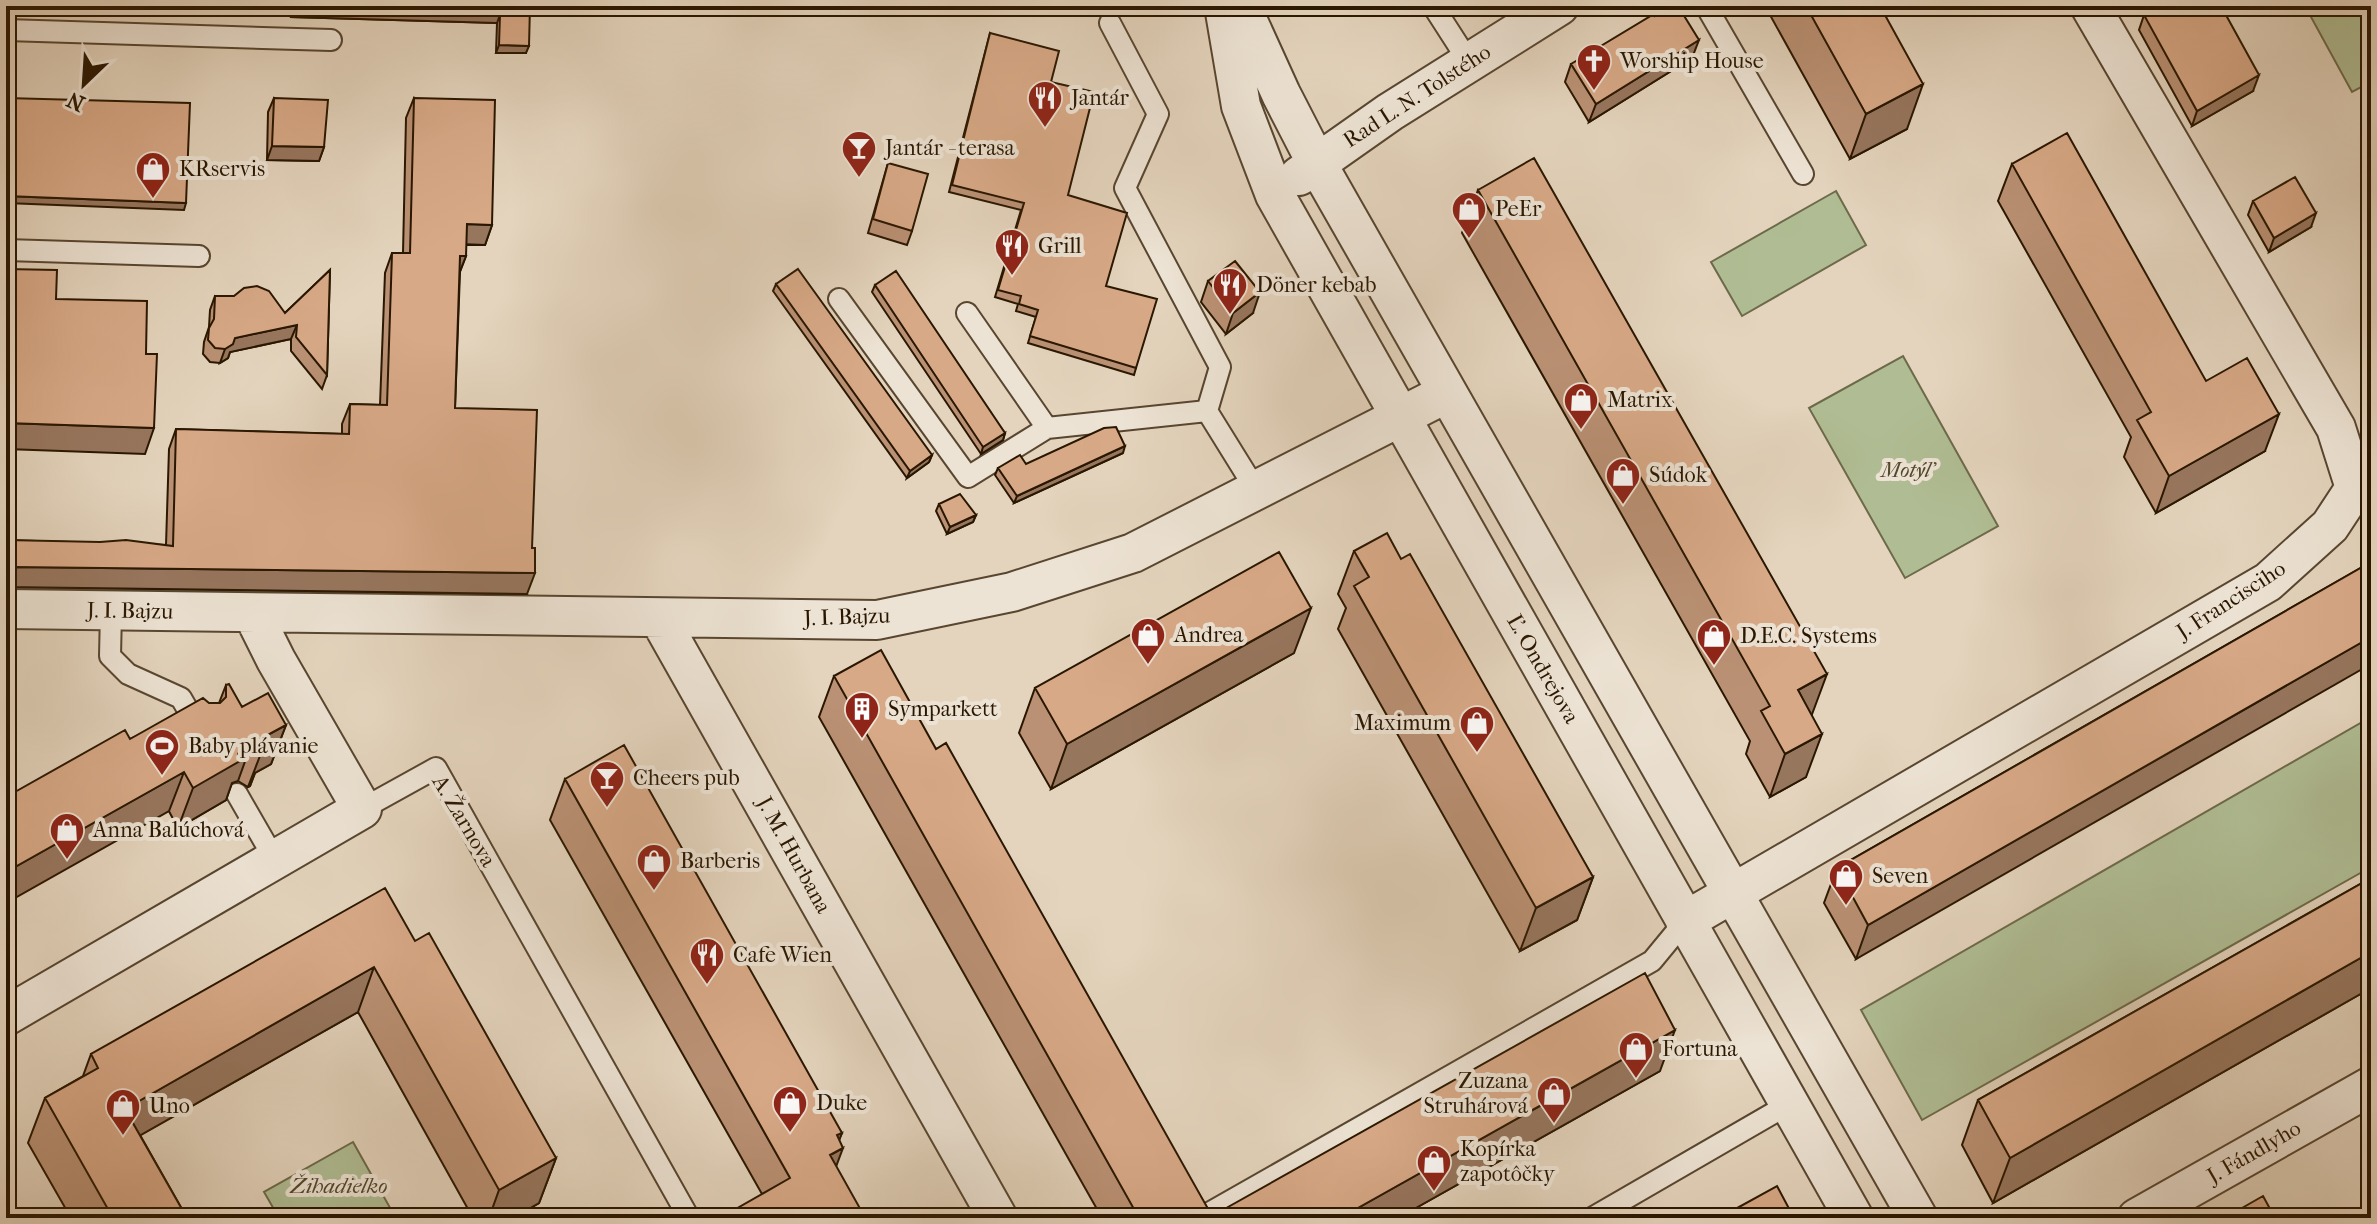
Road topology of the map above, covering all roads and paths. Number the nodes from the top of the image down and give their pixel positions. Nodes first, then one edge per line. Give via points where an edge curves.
1 (1224, 6) edge
2 (1241, 6) edge
3 (1433, 6) edge
4 (1559, 6) edge
5 (1706, 6) edge
6 (2090, 6) edge
7 (1110, 23) dead end
8 (6, 30) edge
9 (331, 40) dead end
10 (1469, 62) junction
11 (1316, 162) junction
12 (1803, 174) dead end
13 (1275, 195) junction
14 (6, 250) edge
15 (199, 256) dead end
16 (839, 299) dead end
17 (967, 313) dead end
18 (1447, 393) junction
19 (1207, 411) junction
20 (1400, 417) junction
21 (1047, 428) junction
22 (2371, 452) edge
23 (2355, 488) junction
24 (1256, 490) junction
25 (6, 609) edge
26 (111, 611) junction
27 (253, 614) junction
28 (659, 618) junction
29 (200, 731) edge
30 (237, 794) edge
31 (362, 809) junction
32 (275, 860) junction
33 (1733, 893) junction
34 (1685, 921) junction
35 (6, 1016) edge
36 (2371, 1086) edge
37 (1789, 1104) junction
38 (1211, 1212) edge
39 (689, 1218) edge
40 (998, 1218) edge
41 (1592, 1218) edge
42 (1854, 1218) edge
43 (1918, 1218) edge
44 (2137, 1218) edge

1 - 13 street, Ľ. Ondrejova via 1241,106
2 - 11 street
3 - 10 lane
4 - 10 street, Rad L. N. Tolstého
5 - 12 lane
6 - 23 street via 2336,428
7 - 19 lane via 1158,114 1125,188 1220,367
8 - 9 lane
10 - 11 street, Rad L. N. Tolstého
11 - 13 street
11 - 18 street
13 - 20 street, Ľ. Ondrejova
14 - 15 lane
16 - 21 lane via 968,477
17 - 21 lane
18 - 20 street
18 - 33 street
19 - 21 lane
19 - 24 lane
20 - 24 street, J. I. Bajzu
20 - 34 street, Ľ. Ondrejova
22 - 23 lane
23 - 33 street, J. Francisciho via 2330,526 2268,582
24 - 28 street, J. I. Bajzu via 1133,553 1012,592 877,620
25 - 26 street, J. I. Bajzu
26 - 27 street, J. I. Bajzu
26 - 29 lane via 110,656 128,674 181,698
27 - 28 street, J. I. Bajzu
27 - 31 street
28 - 40 street, J. M. Hurbana
30 - 32 lane
31 - 32 street, A. Žarnova
31 - 39 lane, A. Žarnova via 436,768
32 - 35 street, A. Žarnova
33 - 34 street
33 - 43 street
34 - 37 street, Ľ. Ondrejova
34 - 38 lane via 1652,961
36 - 44 street, J. Fándlyho
37 - 41 lane
37 - 42 street, Ľ. Ondrejova

